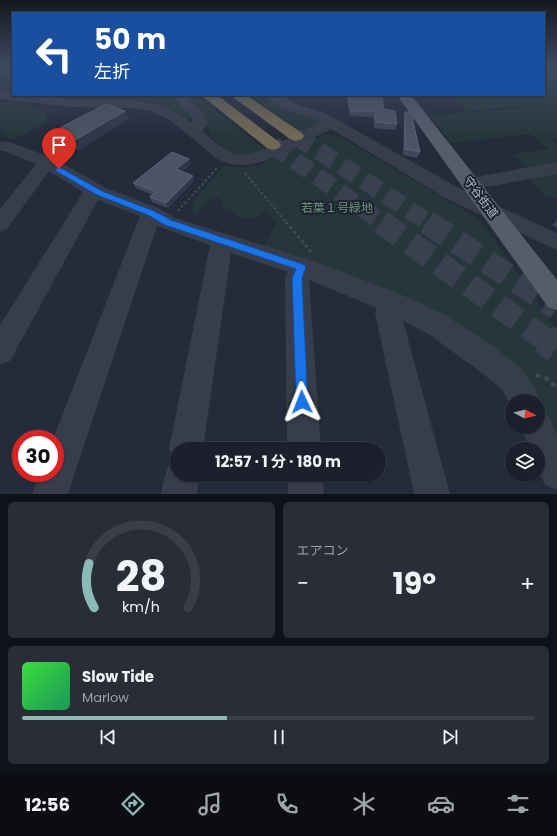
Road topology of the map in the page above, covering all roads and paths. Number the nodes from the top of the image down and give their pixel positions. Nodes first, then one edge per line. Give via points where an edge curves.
1 (0, 95) edge
2 (180, 96) edge
3 (209, 96) edge
4 (237, 96) edge
5 (274, 96) edge
6 (297, 96) edge
7 (405, 96) edge
8 (309, 113) junction
9 (330, 123) junction
10 (193, 132) junction
11 (296, 136) tunnel mouth
12 (0, 139) edge
13 (0, 145) edge
14 (273, 145) tunnel mouth
15 (47, 162) junction
16 (221, 164) dead end
17 (557, 168) edge
18 (244, 172) dead end
19 (471, 184) junction
20 (94, 190) junction
21 (493, 213) junction
22 (159, 218) junction
23 (0, 224) edge
24 (222, 240) junction
25 (557, 242) edge
26 (308, 270) junction
27 (557, 299) edge
28 (391, 302) junction
29 (0, 351) edge
30 (521, 394) edge
31 (540, 434) edge
32 (187, 442) edge
33 (304, 442) edge
34 (557, 473) edge
35 (181, 482) edge
36 (305, 482) edge
37 (50, 494) edge
38 (179, 494) edge
39 (306, 494) edge
40 (432, 494) edge

1 - 10 street via 73,103 143,105 166,112
2 - 10 street via 199,117 200,123
3 - 14 highway
4 - 11 highway
5 - 8 street via 293,108
6 - 8 street
7 - 19 main road, 守谷街道
8 - 9 street via 320,116
9 - 10 street via 259,158 246,160 223,155
9 - 21 street via 452,193
12 - 13 street
13 - 15 street
15 - 20 street
15 - 23 street
16 - 22 path
17 - 19 street
18 - 26 path via 308,247 318,264
19 - 21 main road, 守谷街道
20 - 22 street
20 - 29 street
21 - 25 street
21 - 27 main road, 守谷街道
22 - 24 street
22 - 37 street
24 - 26 street
24 - 32 street
26 - 28 street
26 - 33 street via 297,278
28 - 30 street via 436,324 484,357 512,379
28 - 40 street via 388,313
31 - 34 street
35 - 38 street
36 - 39 street

